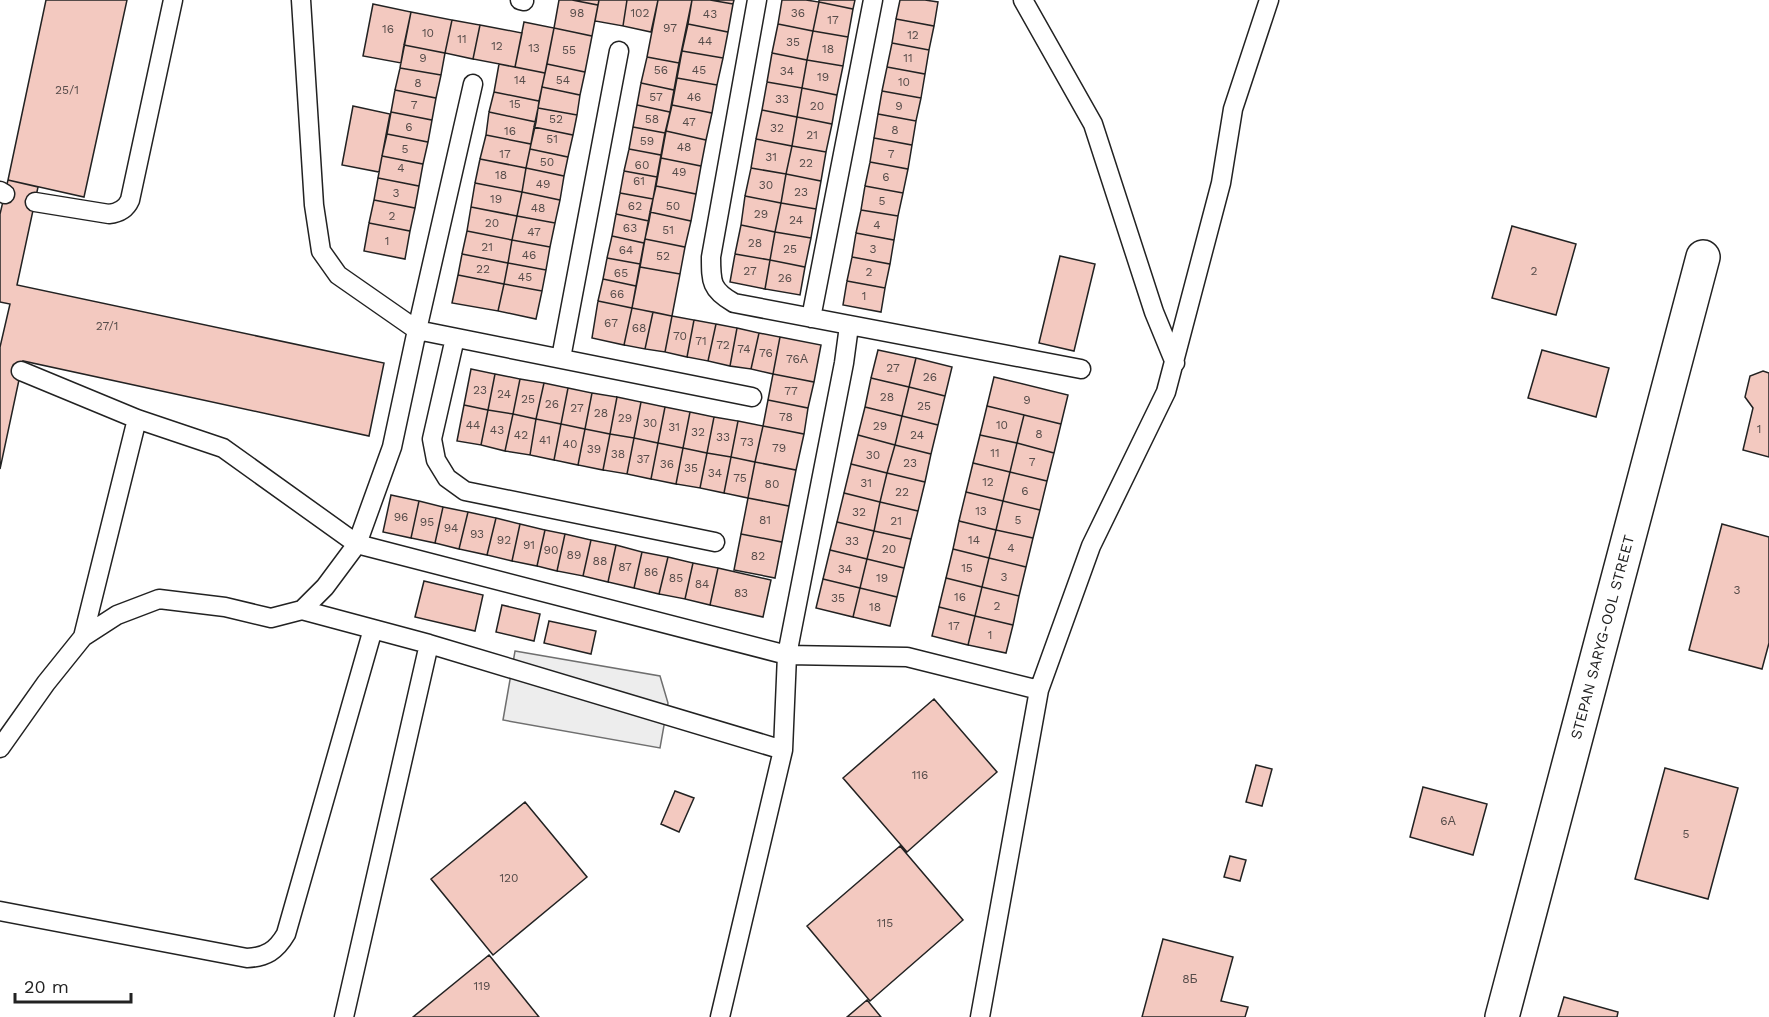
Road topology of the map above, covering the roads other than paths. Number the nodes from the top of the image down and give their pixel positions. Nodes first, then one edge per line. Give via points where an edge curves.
1 (173, 0) edge
2 (301, 0) edge
3 (757, 0) edge
4 (873, 0) edge
5 (1023, 0) edge
6 (1269, 0) edge
7 (619, 51) dead end
8 (473, 84) dead end
9 (35, 202) dead end
10 (1703, 257) dead end
11 (811, 318) junction
12 (849, 326) junction
13 (417, 330) junction
14 (455, 338) junction
15 (561, 358) junction
16 (1174, 363) junction
17 (1081, 369) dead end
18 (21, 371) dead end
19 (752, 397) dead end
20 (136, 419) junction
21 (715, 542) dead end
22 (357, 544) junction
23 (303, 610) junction
24 (373, 629) junction
25 (83, 637) junction
26 (429, 644) junction
27 (787, 655) junction
28 (1039, 690) junction
29 (0, 748) edge
30 (783, 750) junction
31 (0, 911) edge
32 (344, 1017) edge
33 (720, 1017) edge
34 (980, 1017) edge
35 (1502, 1017) edge

1 - 9 lane via 127,207 109,214
2 - 13 lane via 314,205 321,251 338,275
3 - 11 lane via 711,275 721,296 734,303
4 - 11 lane
5 - 16 lane via 1092,124
6 - 16 lane via 1233,109 1221,183
7 - 15 lane
8 - 13 lane
10 - 35 street, STEPAN SARYG-OOL STREET
11 - 12 lane
12 - 17 lane
12 - 27 lane
13 - 14 lane
13 - 22 lane via 392,447
14 - 15 lane
14 - 21 lane via 432,439 436,460 447,478 465,491
15 - 19 lane
16 - 28 lane via 1166,392 1091,546
18 - 20 lane
20 - 22 lane via 223,448
20 - 25 lane
22 - 23 lane via 325,588
22 - 27 lane
23 - 24 lane
23 - 25 lane via 271,618 225,607 159,599 117,615
24 - 26 lane
24 - 31 lane via 286,934 271,952 247,958
25 - 29 lane
26 - 30 lane
26 - 32 lane
27 - 28 lane via 907,657
27 - 30 lane
28 - 34 lane
30 - 33 lane

